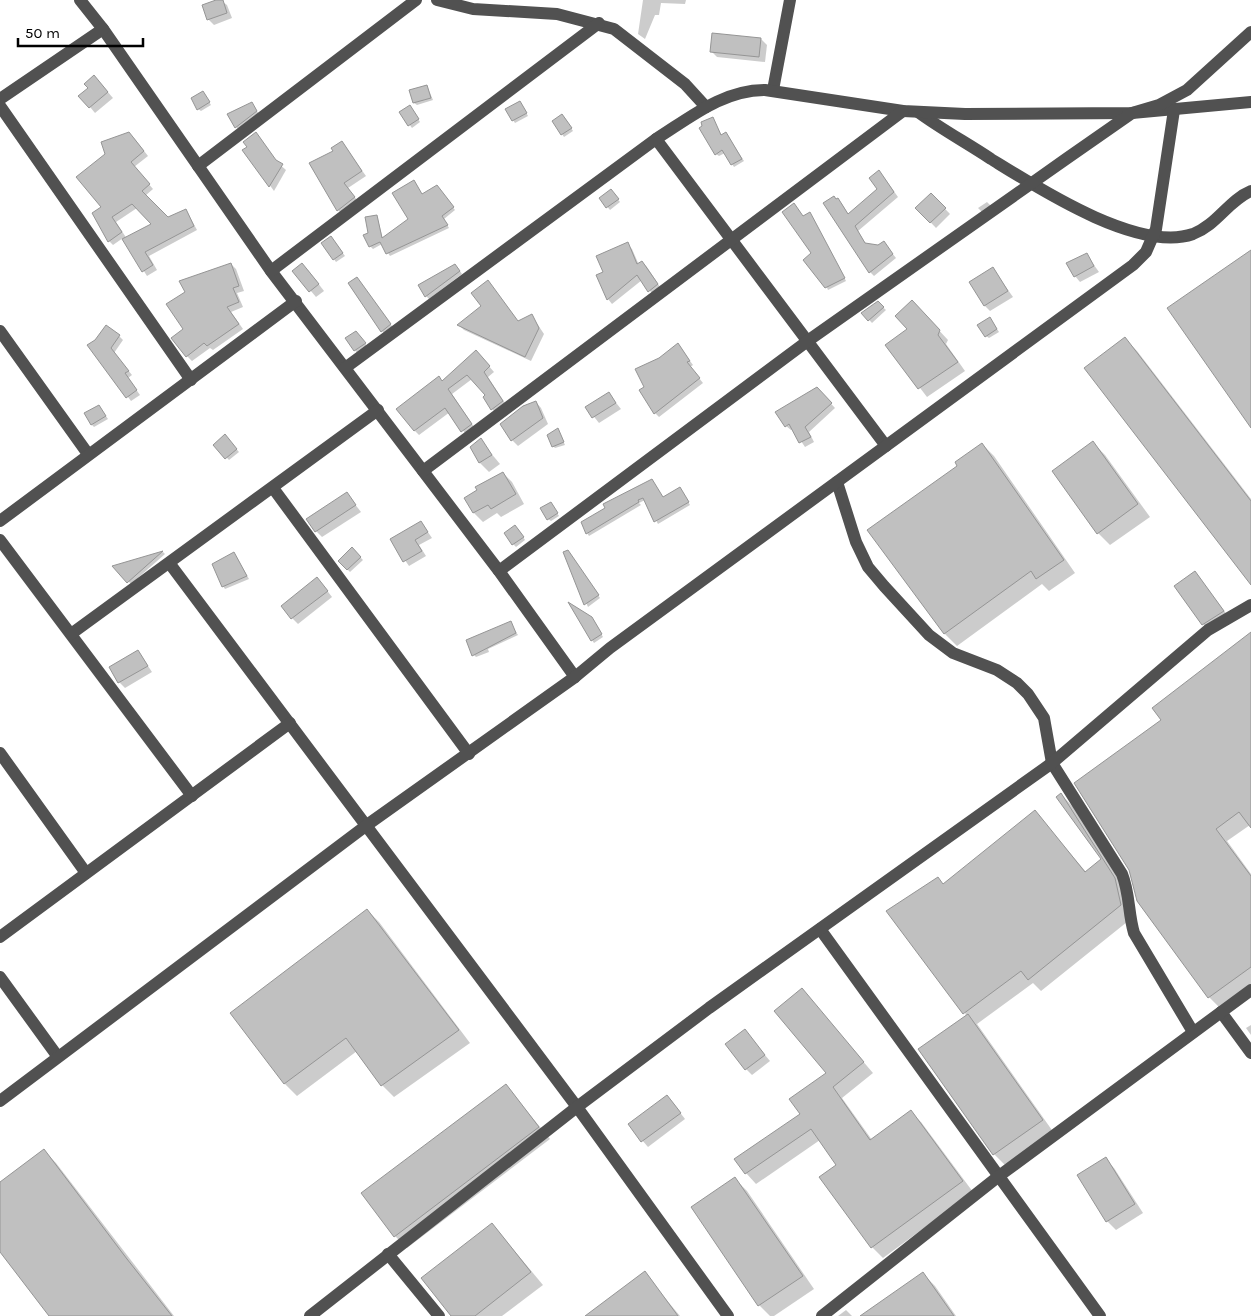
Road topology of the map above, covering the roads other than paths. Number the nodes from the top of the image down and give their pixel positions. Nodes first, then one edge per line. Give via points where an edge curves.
1 (80, 0) edge
2 (416, 0) edge
3 (437, 0) edge
4 (790, 0) edge
5 (474, 4) edge
6 (599, 24) junction
7 (103, 29) junction
8 (1251, 32) edge
9 (773, 90) junction
10 (0, 99) edge
11 (1251, 102) edge
12 (0, 106) edge
13 (706, 107) junction
14 (1174, 110) junction
15 (903, 111) junction
16 (918, 112) junction
17 (1132, 113) junction
18 (656, 139) junction
19 (198, 166) junction
20 (1032, 184) junction
21 (1249, 195) edge
22 (1153, 236) junction
23 (730, 240) junction
24 (271, 271) junction
25 (296, 301) junction
26 (2, 339) edge
27 (809, 340) junction
28 (346, 368) junction
29 (191, 380) junction
30 (378, 410) junction
31 (886, 446) junction
32 (88, 454) junction
33 (423, 471) junction
34 (837, 482) junction
35 (272, 488) junction
36 (0, 521) edge
37 (0, 540) edge
38 (170, 564) junction
39 (499, 571) junction
40 (1251, 605) edge
41 (72, 634) junction
42 (576, 677) junction
43 (290, 723) junction
44 (0, 753) edge
45 (469, 754) junction
46 (1052, 763) junction
47 (192, 796) junction
48 (366, 825) junction
49 (86, 873) junction
50 (820, 929) junction
51 (0, 938) edge
52 (0, 977) edge
53 (1251, 990) edge
54 (1221, 1012) junction
55 (1193, 1032) junction
56 (1251, 1053) edge
57 (58, 1057) junction
58 (0, 1101) edge
59 (577, 1107) junction
60 (999, 1176) junction
61 (388, 1254) junction
62 (310, 1316) edge
63 (439, 1316) edge
64 (728, 1316) edge
65 (822, 1316) edge
66 (1100, 1316) edge

1 - 7 street
2 - 19 street
3 - 5 street
4 - 9 street
5 - 6 street via 557,14
6 - 13 street via 623,35 655,59
6 - 24 street
7 - 10 street
7 - 19 street
8 - 17 street via 1187,90
9 - 13 street via 731,94
9 - 15 street
11 - 14 street
12 - 29 street
13 - 18 street
14 - 17 street
14 - 22 street
15 - 16 street
15 - 23 street
16 - 17 street
16 - 20 street
17 - 20 street
18 - 23 street
18 - 28 street
19 - 24 street
20 - 22 street via 1114,224
20 - 27 street
21 - 22 street via 1193,234
22 - 31 street via 1146,252 1134,265
23 - 27 street
23 - 33 street
24 - 25 street
25 - 28 street
25 - 29 street
26 - 32 street
27 - 31 street
27 - 39 street
28 - 30 street
29 - 32 street
30 - 33 street
30 - 35 street
31 - 34 street
32 - 36 street
33 - 39 street
34 - 42 street via 610,648
34 - 46 street via 856,542 868,567 930,635 953,653 997,670 1028,694 1044,718
35 - 38 street
35 - 45 street
37 - 41 street
38 - 41 street
38 - 43 street
39 - 42 street
40 - 46 street via 1208,630 1182,650
41 - 47 street
42 - 45 street
43 - 47 street
43 - 48 street
44 - 49 street
45 - 48 street
46 - 50 street
46 - 55 street via 1122,874 1128,889 1134,933
47 - 49 street
48 - 57 street
48 - 59 street
49 - 51 street
50 - 59 street
50 - 60 street
52 - 57 street
53 - 54 street
54 - 55 street
54 - 56 street
55 - 60 street
57 - 58 street
59 - 61 street
59 - 64 street
60 - 65 street
60 - 66 street
61 - 62 street
61 - 63 street

